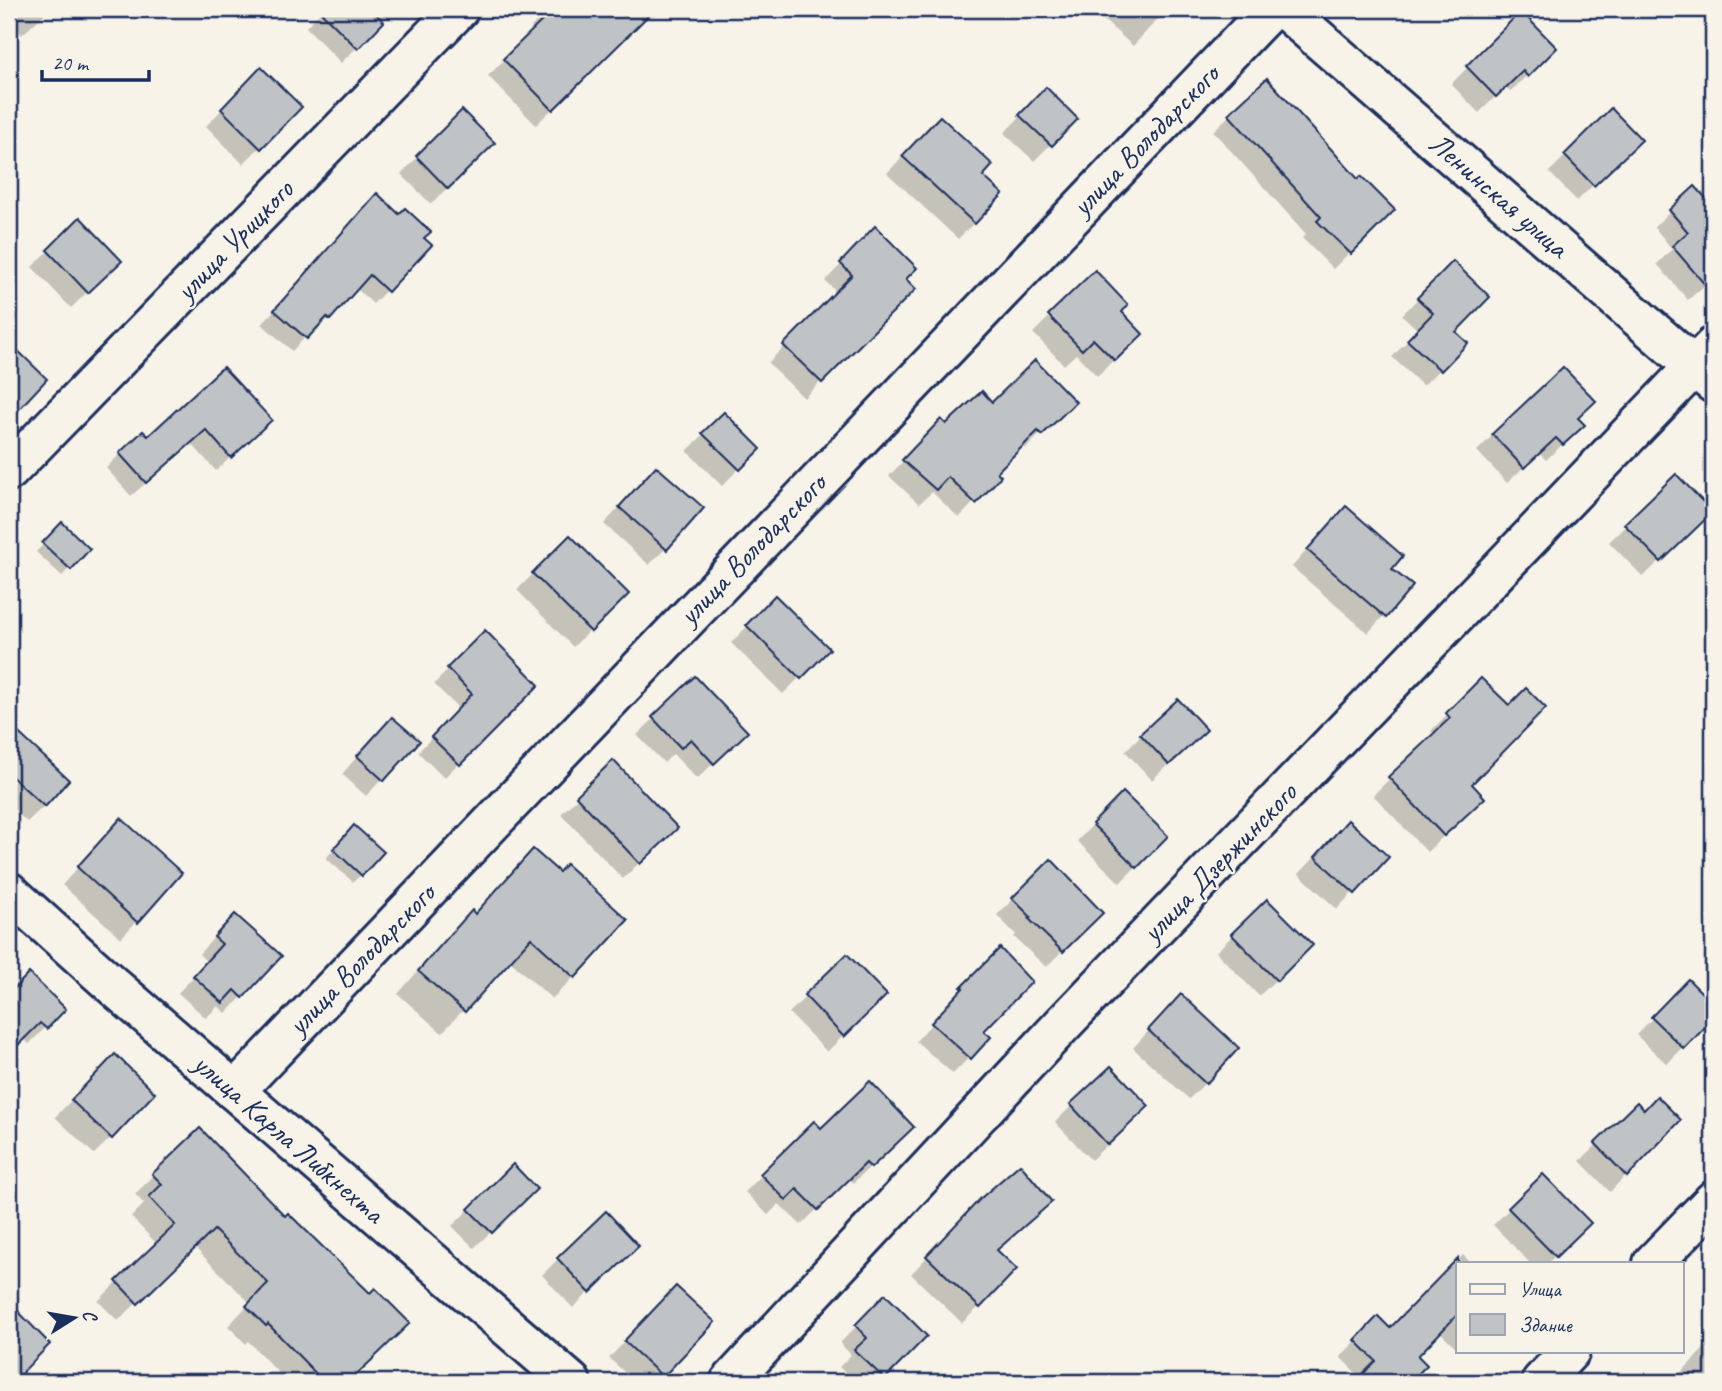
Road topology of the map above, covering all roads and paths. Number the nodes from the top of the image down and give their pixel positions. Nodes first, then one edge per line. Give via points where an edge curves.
1 (459, 9) edge
2 (1271, 9) edge
3 (1284, 9) edge
4 (1707, 365) edge
5 (9, 471) edge
6 (9, 892) edge
7 (235, 1091) junction
8 (1713, 1201) edge
9 (1654, 1262) edge
10 (1569, 1352) edge
11 (571, 1382) edge
12 (730, 1382) edge
13 (1541, 1382) edge

1 - 5 street, улица Урицкого
2 - 7 street, улица Володарского
3 - 4 street, Ленинская улица
4 - 12 street, улица Дзержинского via 1063,1024
6 - 7 street, улица Карла Либкнехта
7 - 11 street, улица Карла Либкнехта
8 - 9 street
10 - 13 street

